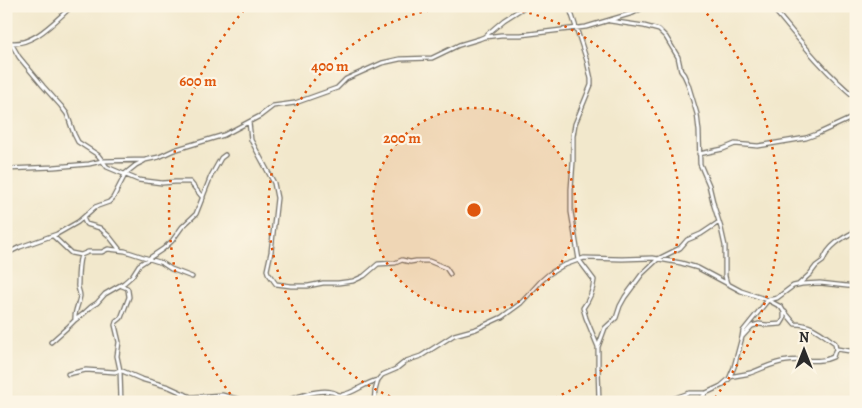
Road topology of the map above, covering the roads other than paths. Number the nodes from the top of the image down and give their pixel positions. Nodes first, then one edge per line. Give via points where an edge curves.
1 (72, 6) edge
2 (526, 6) edge
3 (568, 6) edge
4 (646, 6) edge
5 (771, 6) edge
6 (610, 21) junction
7 (576, 28) junction
8 (484, 37) junction
9 (6, 42) edge
10 (11, 44) junction
11 (856, 98) edge
12 (856, 116) edge
13 (250, 121) junction
14 (699, 154) junction
15 (225, 155) dead end
16 (145, 160) junction
17 (102, 161) junction
18 (6, 169) edge
19 (124, 175) junction
20 (203, 198) junction
21 (83, 218) junction
22 (719, 222) junction
23 (856, 231) edge
24 (53, 236) junction
25 (120, 250) junction
26 (6, 254) edge
27 (81, 255) junction
28 (149, 258) junction
29 (658, 259) junction
30 (578, 260) junction
31 (450, 274) dead end
32 (192, 278) dead end
33 (727, 284) junction
34 (798, 284) junction
35 (121, 285) junction
36 (856, 287) edge
37 (768, 300) junction
38 (784, 312) junction
39 (75, 320) junction
40 (742, 337) junction
41 (51, 342) dead end
42 (598, 347) junction
43 (836, 350) junction
44 (856, 350) edge
45 (120, 370) junction
46 (68, 374) dead end
47 (730, 376) junction
48 (378, 380) junction
49 (706, 392) junction
50 (185, 394) junction
51 (121, 402) edge
52 (176, 402) edge
53 (249, 402) edge
54 (284, 402) edge
55 (374, 402) edge
56 (599, 402) edge
57 (664, 402) edge
58 (698, 402) edge

1 - 10 street via 42,33 24,43
2 - 8 street
3 - 7 street
4 - 6 street
5 - 11 street via 822,67
6 - 7 street
6 - 14 street via 659,30 666,37 678,58 695,105
7 - 8 street
7 - 30 street via 591,79 573,136 571,200
8 - 13 street via 432,58 382,63 346,79 337,88 295,103 276,105
9 - 10 street
10 - 17 street via 67,114 78,142
12 - 14 street via 806,138 758,146 736,144
13 - 16 street via 224,135
13 - 31 street via 251,140 275,187 277,202 267,270 276,284 308,286 353,281 378,264 402,260 429,262 446,268
14 - 22 street
15 - 20 street via 220,158
16 - 17 street
16 - 19 street
17 - 18 street
17 - 19 street
19 - 20 street via 162,183 190,182
19 - 21 street via 113,198
20 - 28 street via 198,211 172,241
21 - 24 street
21 - 25 street via 86,224 106,232
22 - 29 street
22 - 33 street via 725,246
23 - 34 street via 838,241 823,261
24 - 26 street
24 - 27 street via 71,252
25 - 27 street via 108,249
25 - 28 street
27 - 39 street via 77,286 80,296
28 - 32 street
28 - 35 street
29 - 30 street
29 - 33 street via 695,266
29 - 42 street via 629,291 616,318 605,328
30 - 42 street via 594,280 589,300 583,308
30 - 48 street via 549,274 518,306 502,317 454,335 421,356 382,374
33 - 37 street
34 - 36 street
34 - 37 street
35 - 39 street
35 - 45 street via 127,288 129,297 115,325
37 - 38 street
37 - 40 street via 743,331
38 - 40 street via 781,324 755,324
38 - 43 street via 795,324 822,332 835,344
39 - 41 street
40 - 47 street
42 - 56 street
43 - 44 street
43 - 47 street via 829,360 788,360
45 - 46 street via 86,370
45 - 50 street
45 - 51 street
47 - 49 street via 721,386
48 - 54 street via 344,395 319,392
48 - 55 street
49 - 57 street via 689,393
49 - 58 street
50 - 52 street
50 - 53 street via 191,397 222,395

